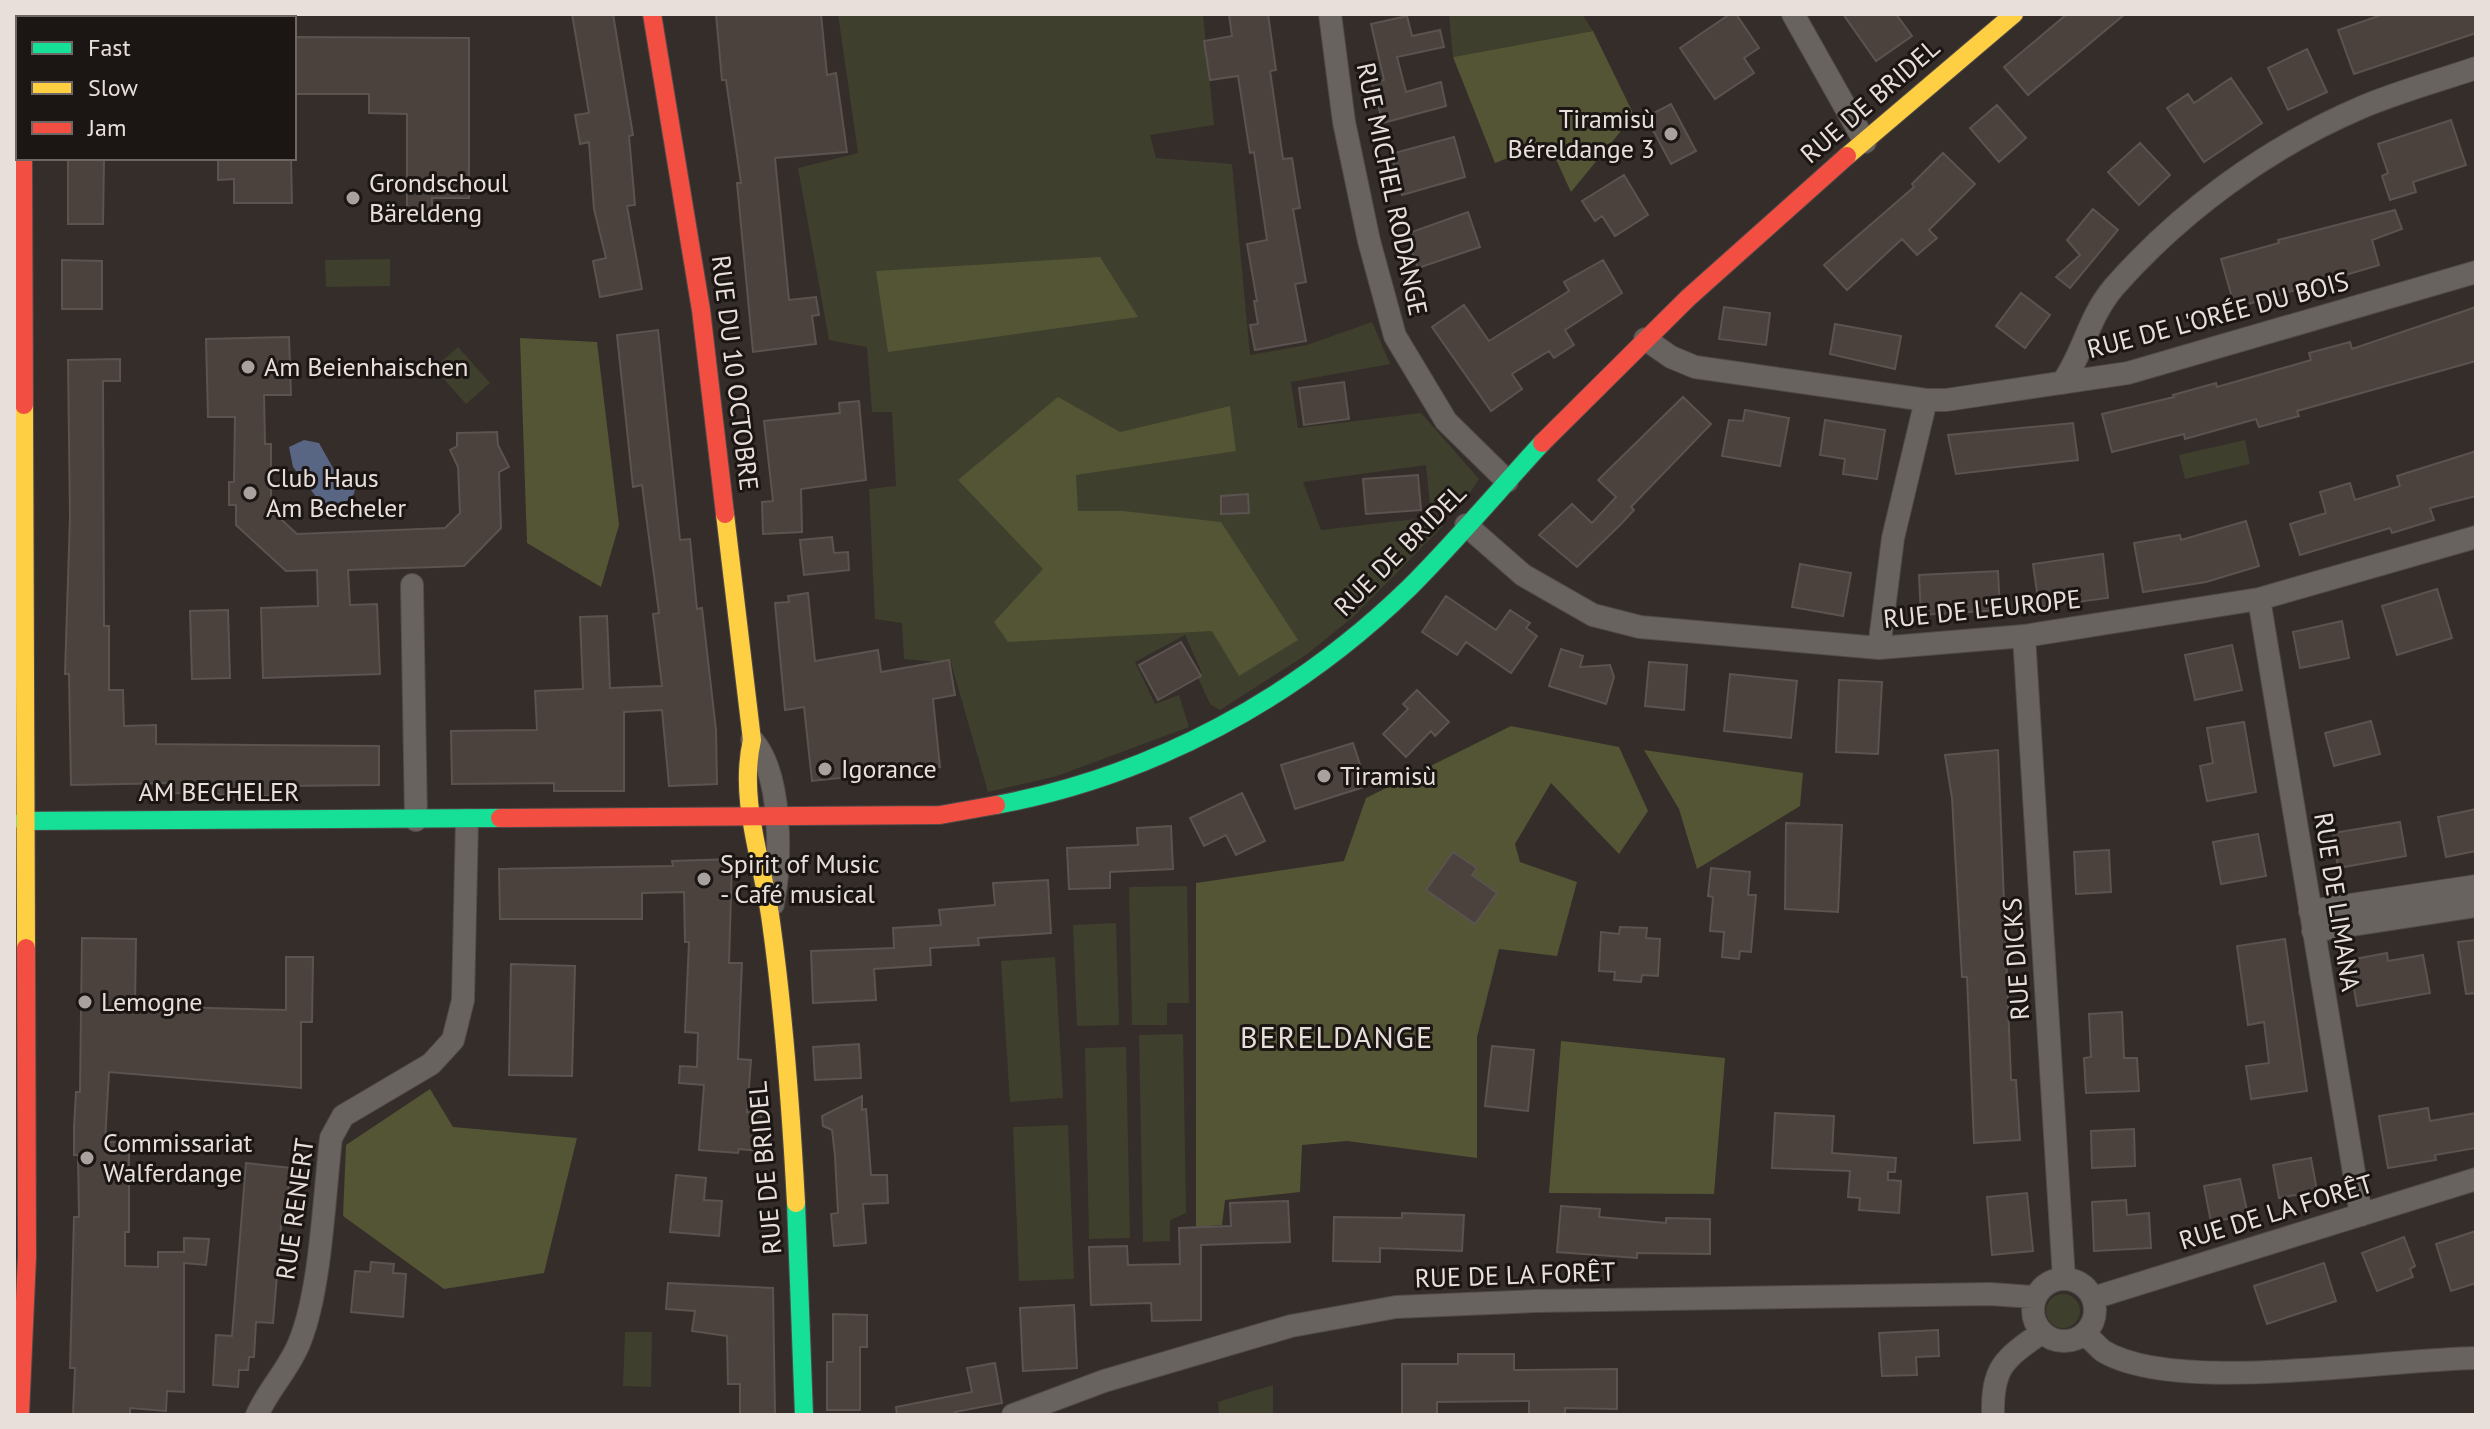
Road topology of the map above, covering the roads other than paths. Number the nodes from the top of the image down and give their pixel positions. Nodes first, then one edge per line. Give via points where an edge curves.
1 (652, 14) edge
2 (1330, 14) edge
3 (1793, 14) edge
4 (2014, 14) edge
5 (2476, 68) edge
6 (1865, 142) junction
7 (23, 160) edge
8 (2476, 272) edge
9 (1645, 339) junction
10 (2062, 383) junction
11 (1926, 400) junction
12 (1507, 481) junction
13 (1466, 525) junction
14 (2476, 537) edge
15 (412, 585) dead end
16 (2259, 599) junction
17 (2024, 636) junction
18 (1879, 648) junction
19 (752, 740) junction
20 (18, 749) edge
21 (752, 818) junction
22 (778, 818) junction
23 (416, 820) junction
24 (467, 820) junction
25 (23, 821) junction
26 (2476, 886) edge
27 (2476, 906) edge
28 (771, 916) junction
29 (2312, 921) junction
30 (2476, 1179) edge
31 (2361, 1215) junction
32 (2064, 1279) junction
33 (2034, 1297) junction
34 (2093, 1298) junction
35 (2041, 1333) junction
36 (2085, 1334) junction
37 (2476, 1358) edge
38 (20, 1415) edge
39 (257, 1415) edge
40 (804, 1415) edge
41 (1013, 1415) edge
42 (1993, 1415) edge

1 - 19 main road, RUE DU 10 OCTOBRE via 701,310
2 - 12 street, RUE MICHEL RODANGE via 1344,122 1395,336 1446,421
3 - 6 street
4 - 6 main road, RUE DE BRIDEL
5 - 10 street via 2361,107 2237,176 2114,288 2086,330
6 - 9 main road, RUE DE BRIDEL
7 - 20 main road
8 - 10 street, RUE DE L'ORÉE DU BOIS via 2128,373
9 - 11 street, RUE DE L'ORÉE DU BOIS via 1695,367
9 - 12 main road, RUE DE BRIDEL
10 - 11 street, RUE DE L'ORÉE DU BOIS
11 - 18 street via 1893,538
12 - 13 main road, RUE DE BRIDEL
13 - 18 street, RUE DE L'EUROPE via 1523,575 1593,615 1640,627
13 - 22 main road, RUE DE BRIDEL via 1399,598 1323,663 1251,711 1150,761 1084,786 940,815
14 - 16 street, RUE DE L'EUROPE
15 - 23 street
16 - 17 street, RUE DE L'EUROPE
16 - 29 street, RUE DE LIMANA
17 - 18 street, RUE DE L'EUROPE
17 - 32 street, RUE DICKS
19 - 21 main road, RUE DU 10 OCTOBRE via 747,754
19 - 22 street, RUE DU 10 OCTOBRE via 763,752
20 - 25 main road
21 - 22 main road, AM BECHELER
21 - 24 main road, AM BECHELER
21 - 28 main road, RUE DE BRIDEL
22 - 28 street, RUE DE BRIDEL via 781,864
23 - 24 main road, AM BECHELER
23 - 25 main road, AM BECHELER
24 - 39 street, RUE RENERT via 463,1000 453,1040 431,1064 343,1116 331,1138 302,1336
25 - 38 main road via 27,1256
26 - 29 street
27 - 29 street
28 - 40 main road, RUE DE BRIDEL via 801,1260
29 - 31 street, RUE DE LIMANA
30 - 31 street, RUE DE LA FORÊT
31 - 34 street, RUE DE LA FORÊT
32 - 33 street via 2046,1283
32 - 34 street via 2081,1284
33 - 35 street via 2032,1316
33 - 41 street, RUE DE LA FORÊT via 1396,1307 1291,1326 1104,1381
34 - 36 street via 2095,1317
35 - 36 street via 2055,1341
35 - 42 street via 1999,1366
36 - 37 street via 2104,1351 2140,1363 2213,1374

